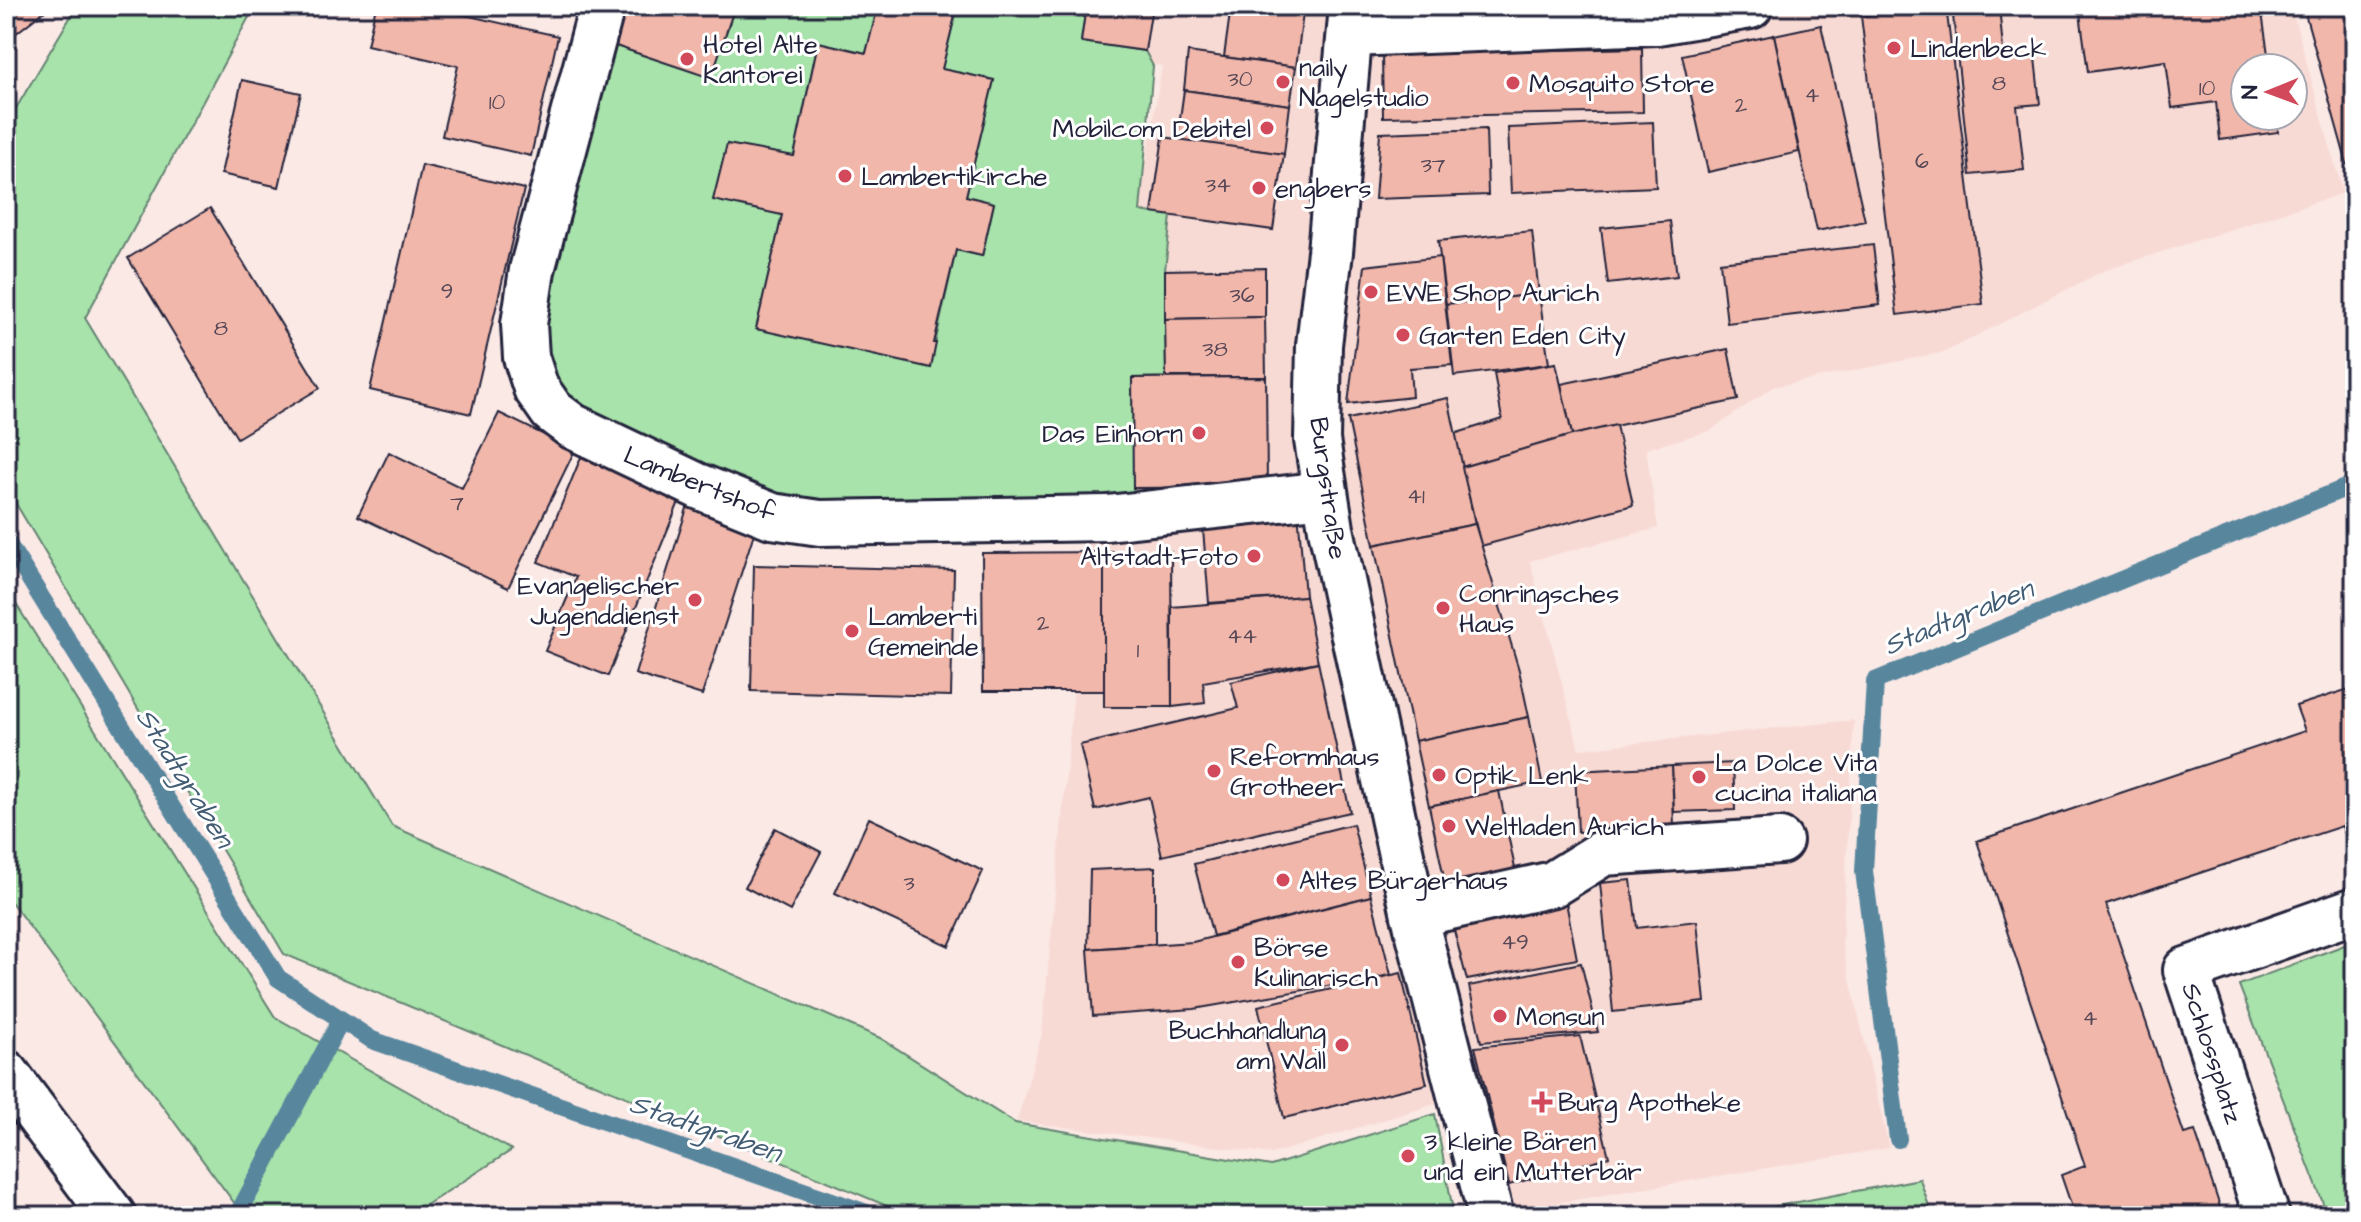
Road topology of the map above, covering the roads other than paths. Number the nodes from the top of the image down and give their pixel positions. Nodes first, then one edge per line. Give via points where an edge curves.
1 (602, 6) edge
2 (1750, 6) edge
3 (1351, 20) edge
4 (1325, 494) junction
5 (1780, 841) dead end
6 (2355, 910) edge
7 (1414, 915) junction
8 (6, 1073) edge
9 (1489, 1203) edge
10 (113, 1216) edge
11 (2267, 1216) edge

1 - 4 street, Lambertshof via 532,270 524,324 526,357 536,388 552,411 572,426 772,516 820,523 1107,518
2 - 3 street via 1657,22
3 - 4 street, Burgstraße via 1319,345 1317,440
4 - 7 street, Burgstraße
5 - 7 street via 1603,853 1553,884
6 - 11 street, Schlossplatz via 2186,970
7 - 9 street, Burgstraße
8 - 10 street

